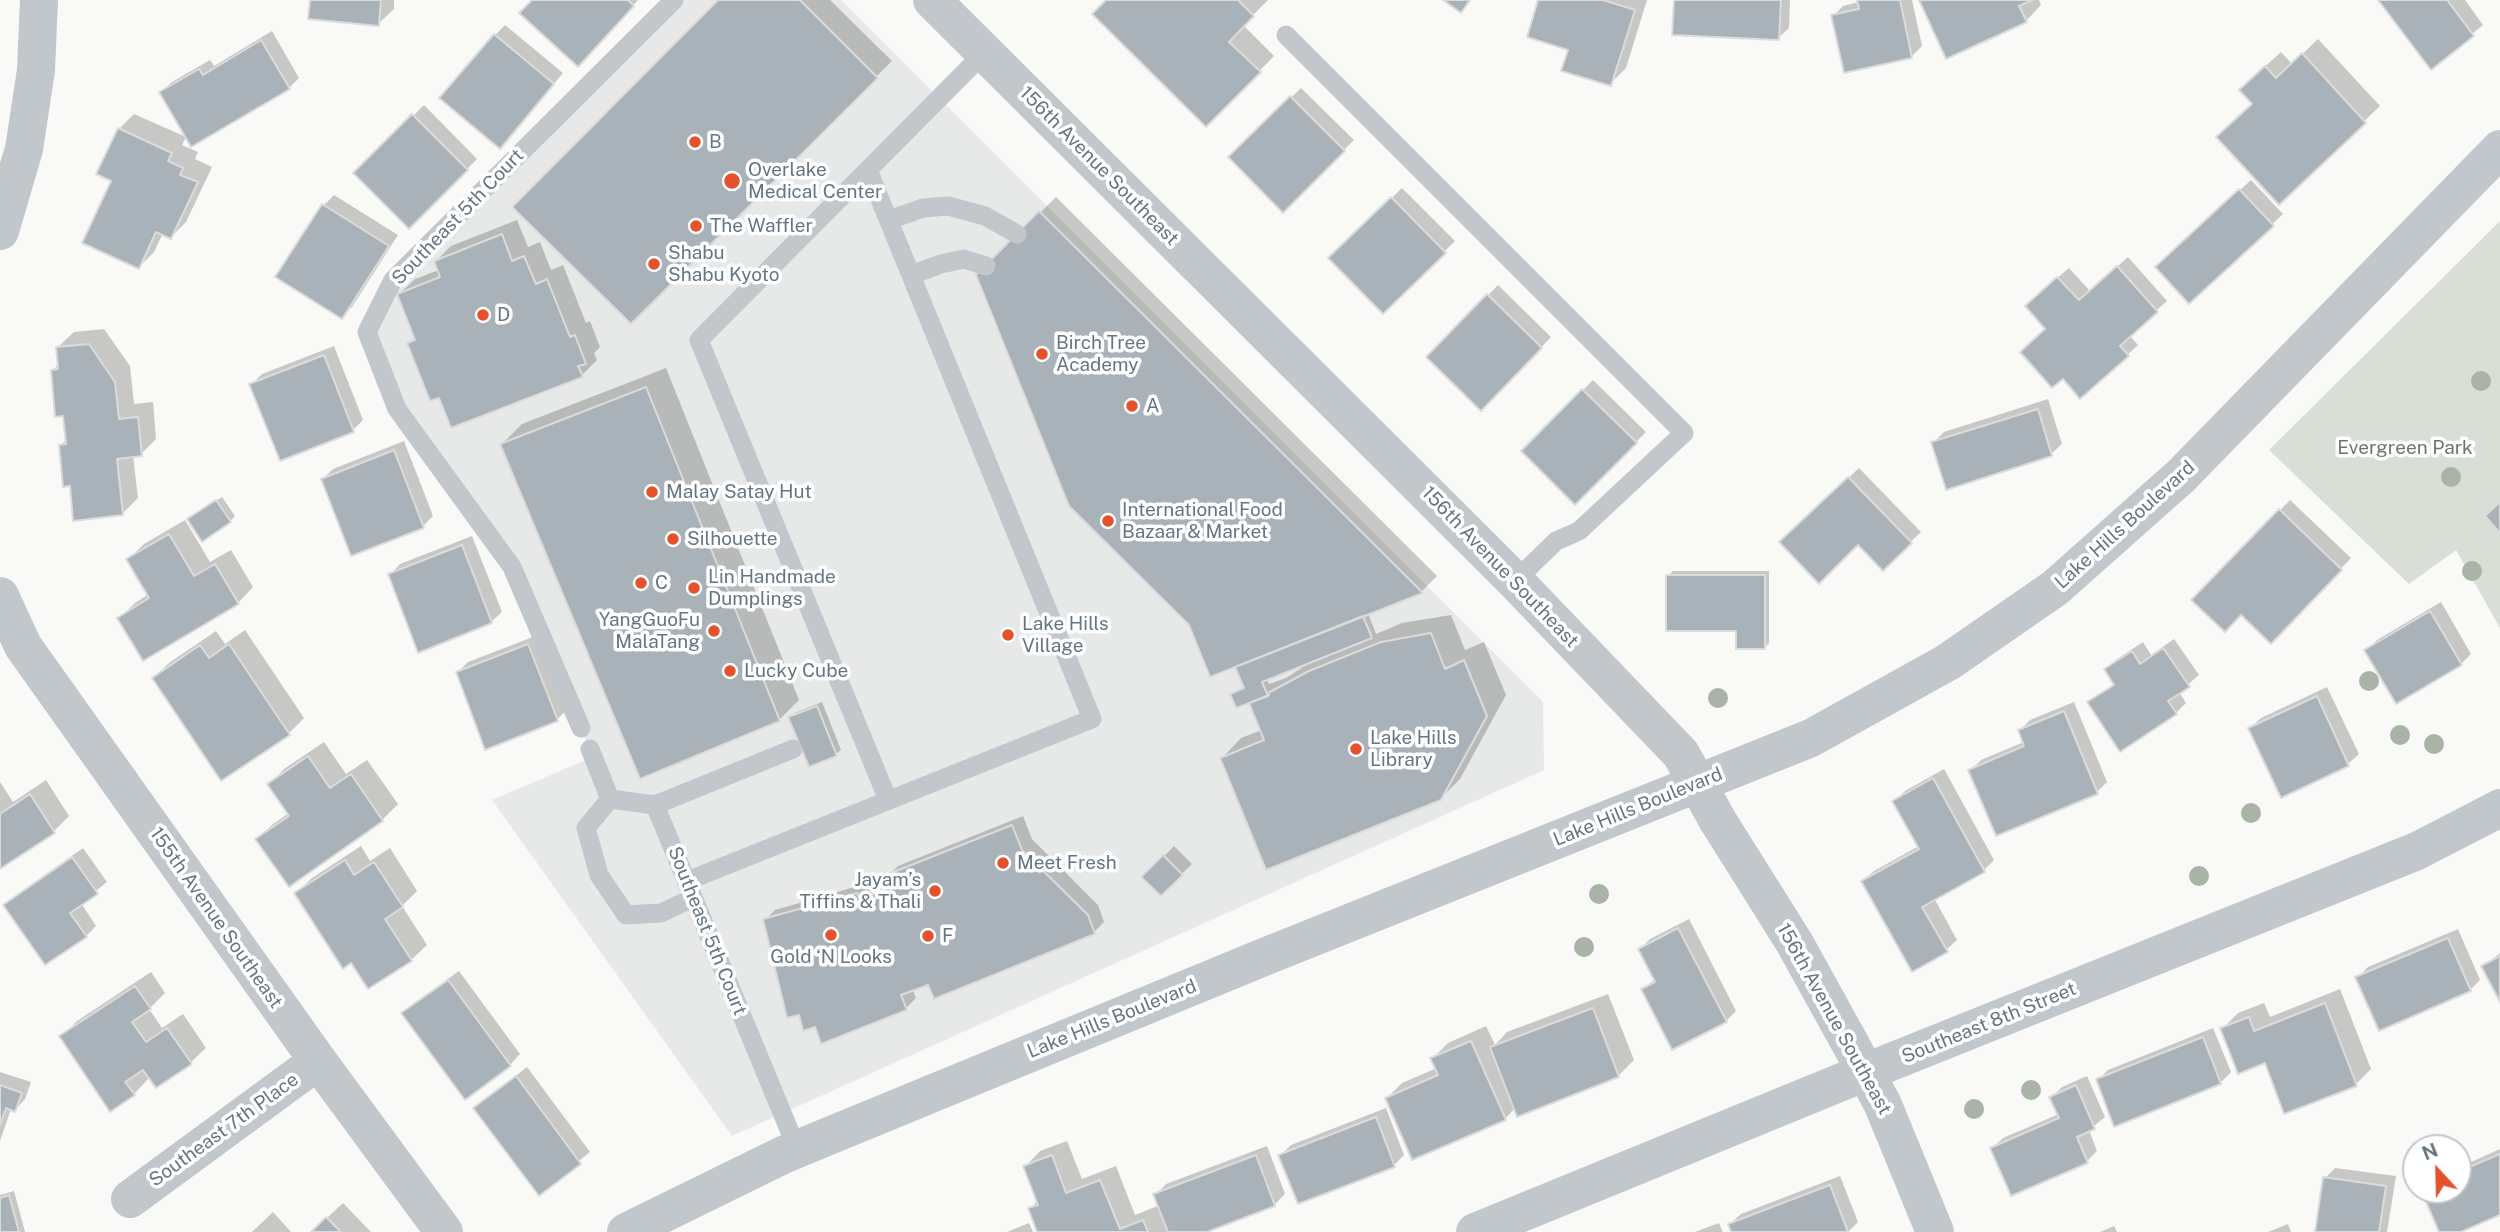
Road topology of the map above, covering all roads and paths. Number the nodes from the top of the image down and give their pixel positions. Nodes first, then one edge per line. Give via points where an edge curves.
1 (40, 0) edge
2 (674, 0) edge
3 (932, 0) edge
4 (1286, 35) dead end
5 (984, 52) junction
6 (2500, 149) edge
7 (869, 170) junction
8 (889, 220) junction
9 (0, 231) edge
10 (1017, 234) dead end
11 (986, 265) dead end
12 (911, 275) junction
13 (1515, 581) junction
14 (0, 596) edge
15 (581, 727) dead end
16 (590, 749) dead end
17 (793, 749) dead end
18 (1697, 783) junction
19 (610, 799) junction
20 (888, 800) junction
21 (655, 805) junction
22 (2500, 808) edge
23 (690, 890) junction
24 (318, 1061) junction
25 (1866, 1072) junction
26 (797, 1149) junction
27 (130, 1199) dead end
28 (444, 1232) edge
29 (625, 1232) edge
30 (1475, 1232) edge
31 (1935, 1232) edge

1 - 9 street via 24,149
2 - 15 lane, Southeast 5th Court via 393,280 366,332 397,409 512,567
3 - 5 street, 156th Avenue Southeast
4 - 13 lane via 1684,433 1579,531 1556,541
5 - 7 lane
5 - 13 street, 156th Avenue Southeast
6 - 18 street, Lake Hills Boulevard via 2181,476 2055,588 1948,662 1811,737
7 - 8 lane
7 - 20 lane via 699,340
8 - 10 lane via 923,208 948,206 985,216
8 - 12 lane
11 - 12 lane via 964,259
12 - 20 lane via 1092,719
13 - 18 street, 156th Avenue Southeast via 1681,754
14 - 24 street, 155th Avenue Southeast via 23,646
16 - 19 lane
17 - 21 lane
18 - 25 street, 156th Avenue Southeast
18 - 26 street, Lake Hills Boulevard
19 - 21 lane
19 - 23 lane via 586,828 598,875 626,915 661,913
20 - 23 lane
21 - 23 lane, Southeast 5th Court
22 - 25 street, Southeast 8th Street via 2417,851
23 - 26 lane, Southeast 5th Court
24 - 27 street, Southeast 7th Place
24 - 28 street, 155th Avenue Southeast
25 - 30 street, Southeast 8th Street
25 - 31 street, 156th Avenue Southeast
26 - 29 street, Lake Hills Boulevard

